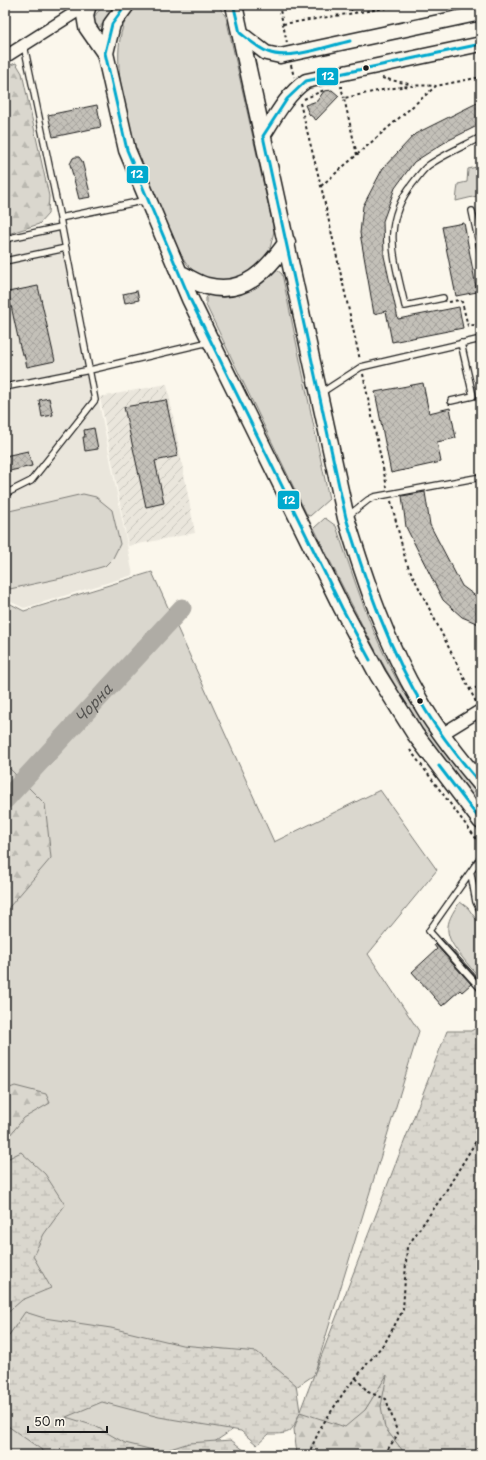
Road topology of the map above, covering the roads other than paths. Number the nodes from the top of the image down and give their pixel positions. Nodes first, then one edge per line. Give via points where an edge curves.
1 (88, 5) edge
2 (126, 5) edge
3 (233, 6) edge
4 (481, 13) edge
5 (240, 33) junction
6 (481, 44) edge
7 (24, 45) junction
8 (105, 52) junction
9 (5, 57) edge
10 (263, 136) junction
11 (481, 137) edge
12 (148, 200) junction
13 (472, 211) dead end
14 (60, 218) junction
15 (61, 227) junction
16 (5, 239) edge
17 (287, 242) junction
18 (66, 248) junction
19 (481, 253) edge
20 (5, 261) edge
21 (179, 273) junction
22 (443, 298) road end
23 (481, 339) edge
24 (211, 341) junction
25 (461, 343) junction
26 (90, 370) junction
27 (5, 388) edge
28 (319, 395) junction
29 (451, 401) dead end
30 (481, 477) edge
31 (5, 494) edge
32 (346, 518) junction
33 (481, 710) edge
34 (442, 734) junction
35 (481, 784) edge
36 (481, 821) edge
37 (481, 857) edge
38 (471, 874) junction
39 (481, 912) edge
40 (481, 989) edge

1 - 7 street
1 - 8 main road via 85,15 87,27
2 - 8 main road via 112,24
3 - 5 main road
4 - 5 street via 280,56 266,53
5 - 10 main road
6 - 10 street via 306,81 296,88 278,111
7 - 9 street
7 - 14 lane
8 - 12 main road via 127,150
10 - 17 main road
11 - 22 lane via 428,165 408,190 394,218 394,254 405,306
12 - 14 lane
12 - 21 main road
13 - 19 lane
14 - 15 lane
15 - 16 lane
15 - 18 lane
17 - 21 main road via 270,265 258,276 242,284 227,287 207,286
17 - 28 main road
18 - 20 lane
18 - 26 lane
21 - 24 main road
23 - 25 lane
24 - 26 lane
24 - 36 main road via 378,676 415,734
25 - 28 lane via 361,367
25 - 29 lane via 473,396
26 - 27 lane
26 - 31 lane via 95,400 31,481
28 - 32 main road
30 - 32 lane via 389,493 368,500
32 - 34 main road via 370,595 388,640 420,702
33 - 34 street
34 - 35 main road
37 - 38 lane
38 - 39 lane via 476,902
38 - 40 lane via 429,931

